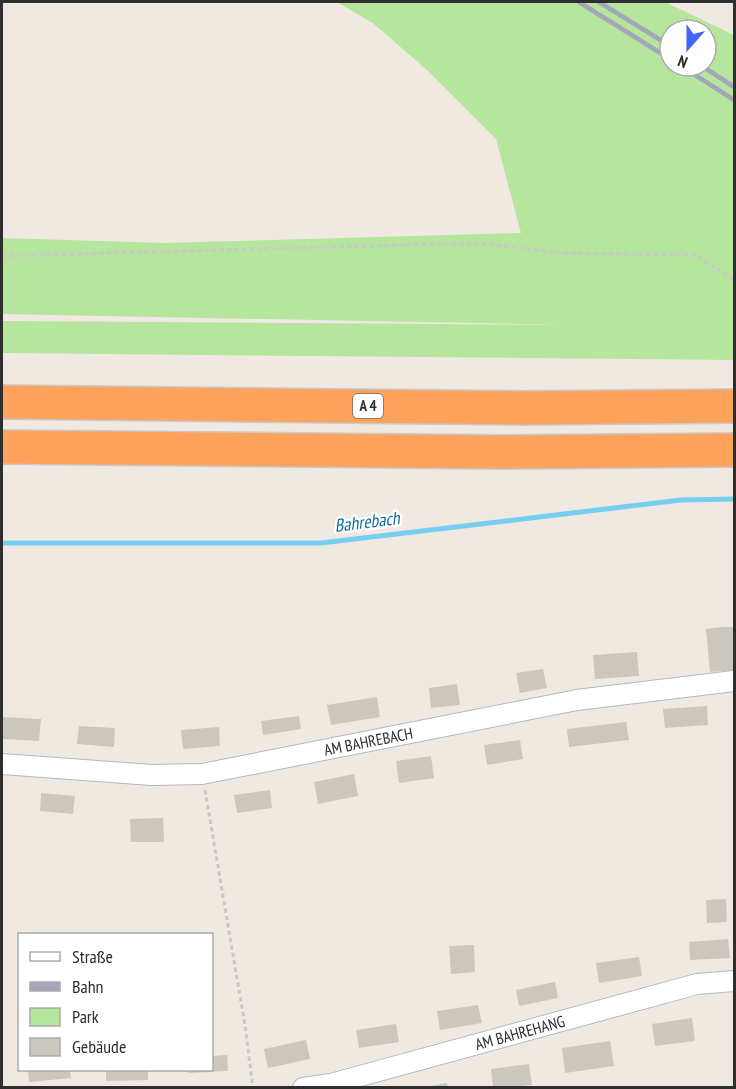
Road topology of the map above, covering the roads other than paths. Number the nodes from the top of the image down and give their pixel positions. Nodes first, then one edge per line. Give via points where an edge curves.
1 (2, 402) edge
2 (735, 406) edge
3 (2, 447) edge
4 (735, 450) edge
5 (735, 681) edge
6 (2, 764) edge
7 (735, 981) edge
8 (303, 1088) edge

1 - 2 highway, A 4 via 520,408
3 - 4 highway
5 - 6 street, AM BAHREBACH via 577,700 202,774 152,775
7 - 8 street, AM BAHREHANG via 697,984 331,1084

